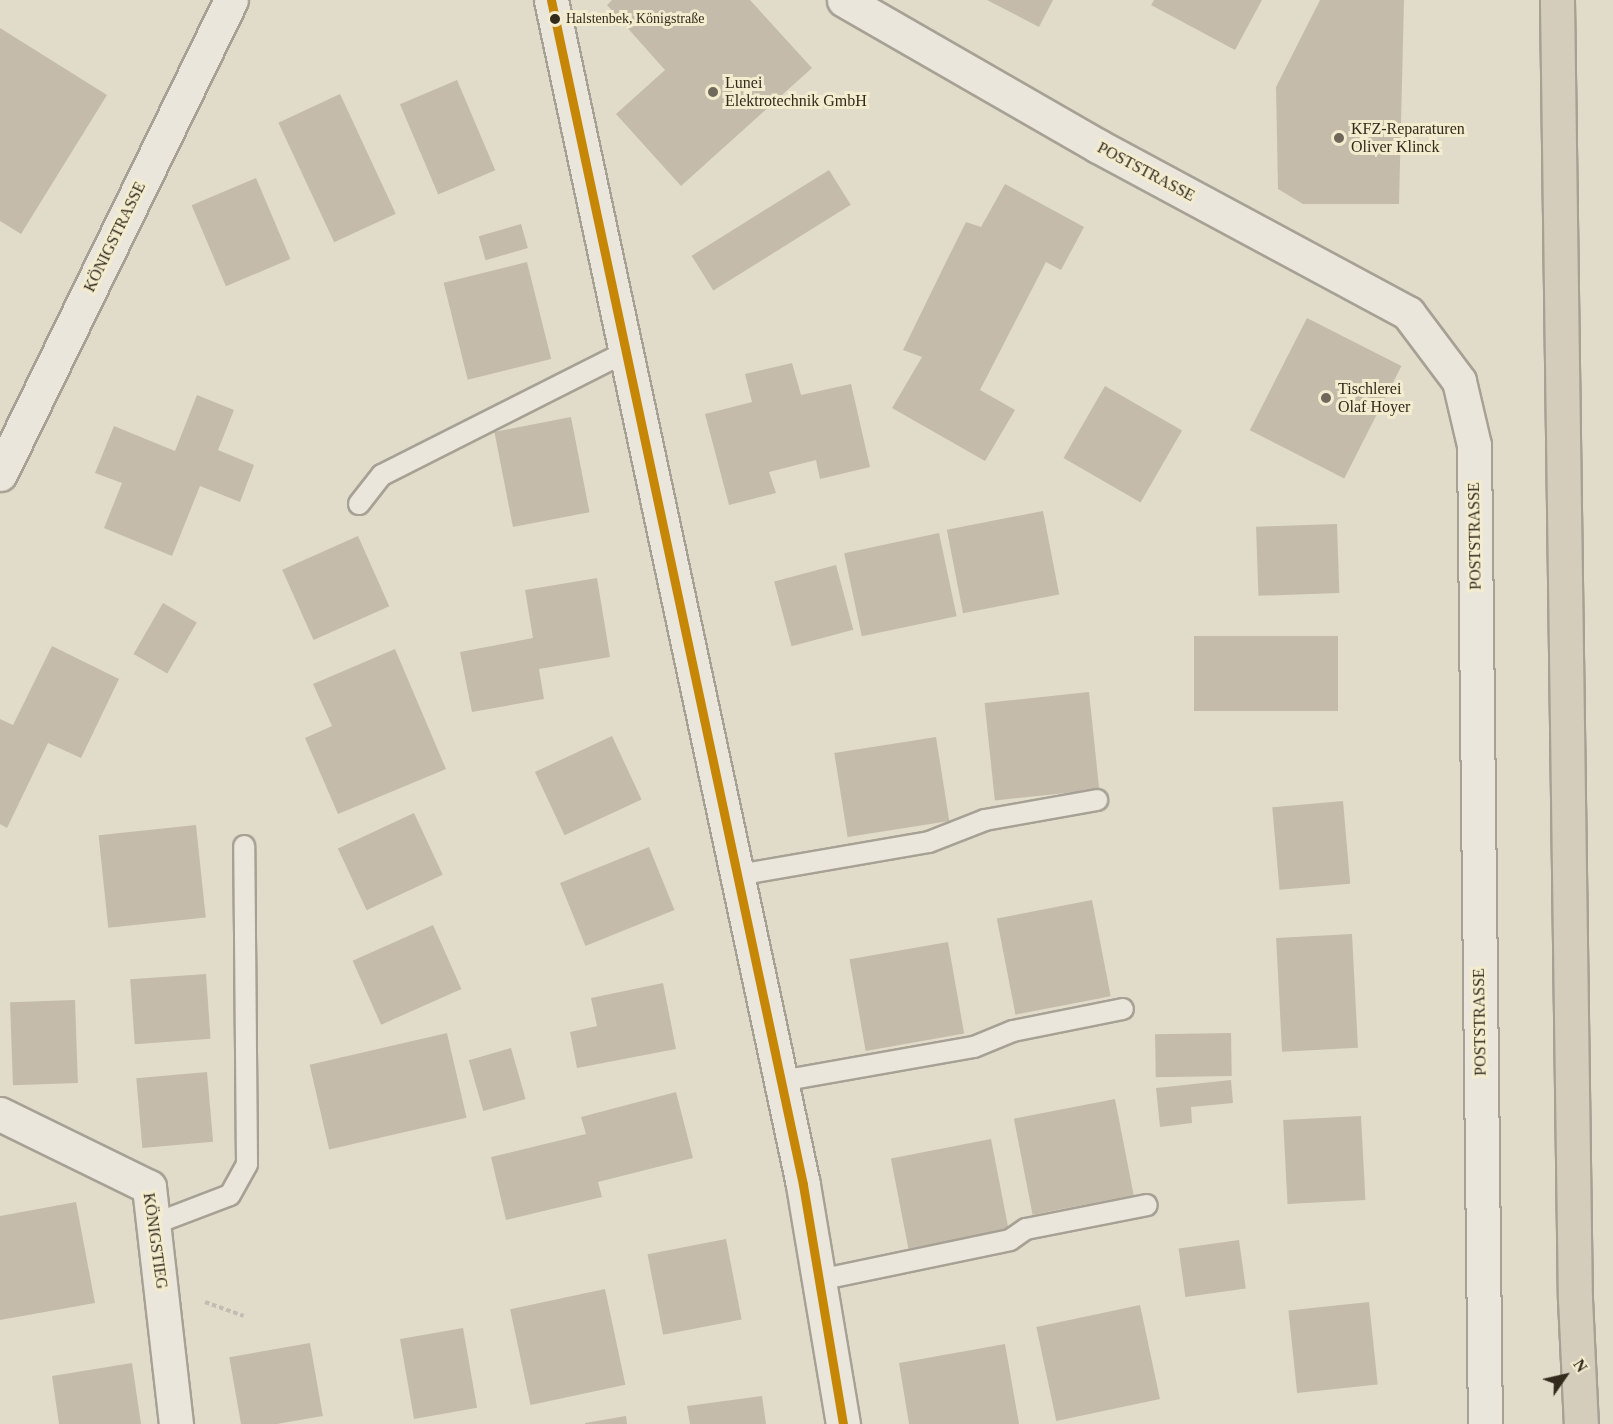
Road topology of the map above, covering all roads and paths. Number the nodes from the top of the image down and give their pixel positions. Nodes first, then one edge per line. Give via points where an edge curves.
1 (231, 0) edge
2 (551, 0) edge
3 (1557, 0) edge
4 (848, 1) edge
5 (625, 352) junction
6 (0, 474) edge
7 (359, 504) dead end
8 (1097, 800) dead end
9 (244, 846) dead end
10 (738, 875) junction
11 (1123, 1009) dead end
12 (781, 1080) junction
13 (0, 1114) edge
14 (1147, 1205) dead end
15 (154, 1224) junction
16 (819, 1280) junction
17 (176, 1424) edge
18 (843, 1424) edge
19 (1485, 1424) edge
20 (1581, 1424) edge

1 - 6 street, KÖNIGSTRASSE
2 - 5 street
3 - 20 highway via 1574,1263
4 - 19 street, POSTSTRASSE via 1098,146 1408,313 1460,381 1474,445
5 - 7 lane via 382,475
5 - 10 street
8 - 10 lane via 985,820 929,842
9 - 15 lane via 247,1164 230,1196
10 - 12 street
11 - 12 lane via 1013,1030 974,1047
12 - 16 street
13 - 15 street, KÖNIGSTIEG via 149,1187
14 - 16 lane via 1026,1229 1010,1240
15 - 17 street, KÖNIGSTIEG
16 - 18 street

